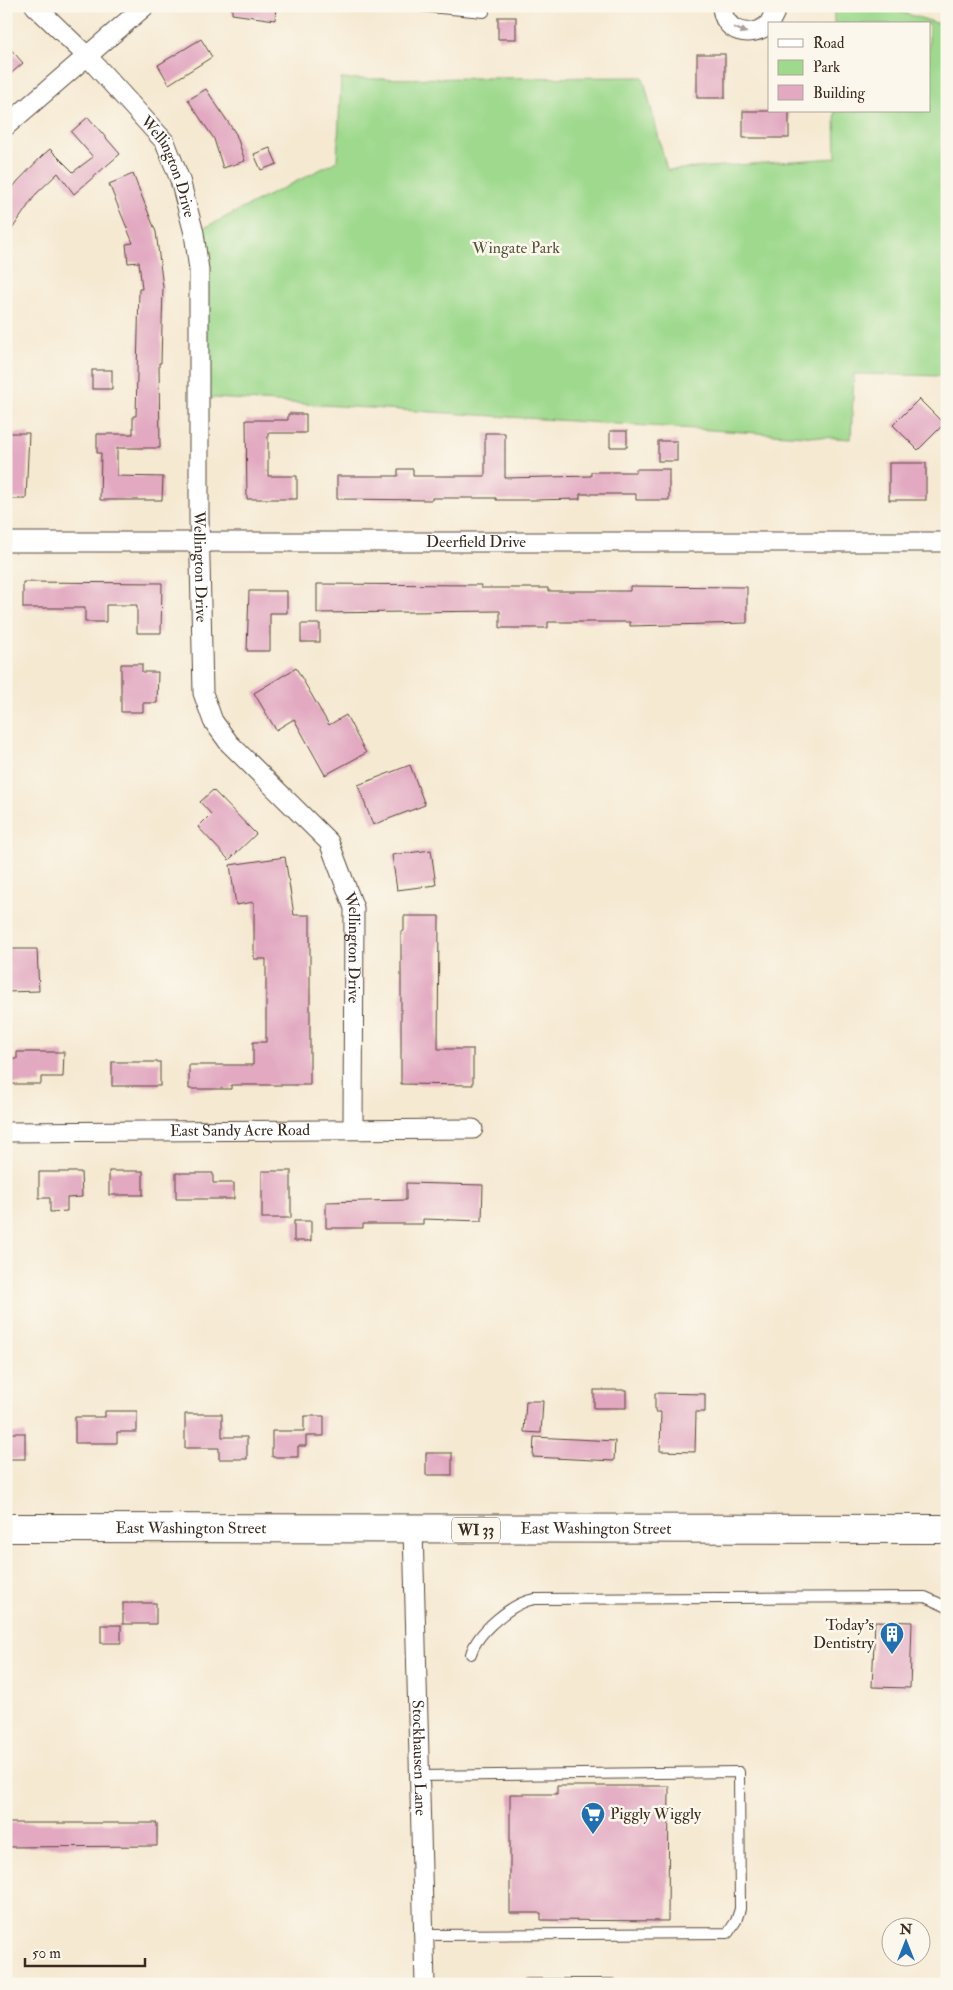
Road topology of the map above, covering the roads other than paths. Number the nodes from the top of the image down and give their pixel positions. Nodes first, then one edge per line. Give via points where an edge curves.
1 (35, 6) edge
2 (145, 6) edge
3 (418, 6) edge
4 (722, 6) edge
5 (775, 6) edge
6 (484, 12) dead end
7 (770, 22) edge
8 (768, 25) edge
9 (88, 57) junction
10 (6, 126) edge
11 (200, 541) junction
12 (6, 542) edge
13 (947, 542) edge
14 (353, 1129) junction
15 (473, 1129) dead end
16 (6, 1132) edge
17 (6, 1528) edge
18 (947, 1529) edge
19 (414, 1530) junction
20 (947, 1607) edge
21 (471, 1654) dead end
22 (420, 1776) junction
23 (423, 1935) junction
24 (427, 1983) edge
25 (527, 1984) edge
26 (612, 1984) edge

1 - 9 street, Wellington Drive
2 - 9 street
3 - 6 lane
4 -> 8 street via 728,24 738,31 749,34
5 - 7 street
9 - 10 street
9 - 11 street, Wellington Drive via 165,142 180,180 194,233 200,270
11 - 12 street, Deerfield Drive
11 - 13 street, Deerfield Drive
11 - 14 street, Wellington Drive via 203,693 213,721 229,743 329,842 354,908
14 - 15 street, East Sandy Acre Road
14 - 16 street, East Sandy Acre Road
17 - 19 main road, East Washington Street / WI 33
18 - 19 main road, East Washington Street / WI 33
19 - 22 street, Stockhausen Lane
20 - 21 lane via 925,1597 535,1599 516,1605 478,1638
22 - 23 street, Stockhausen Lane
22 - 23 lane via 740,1772 740,1909 728,1933
23 - 24 street, Stockhausen Lane
25 - 26 lane

